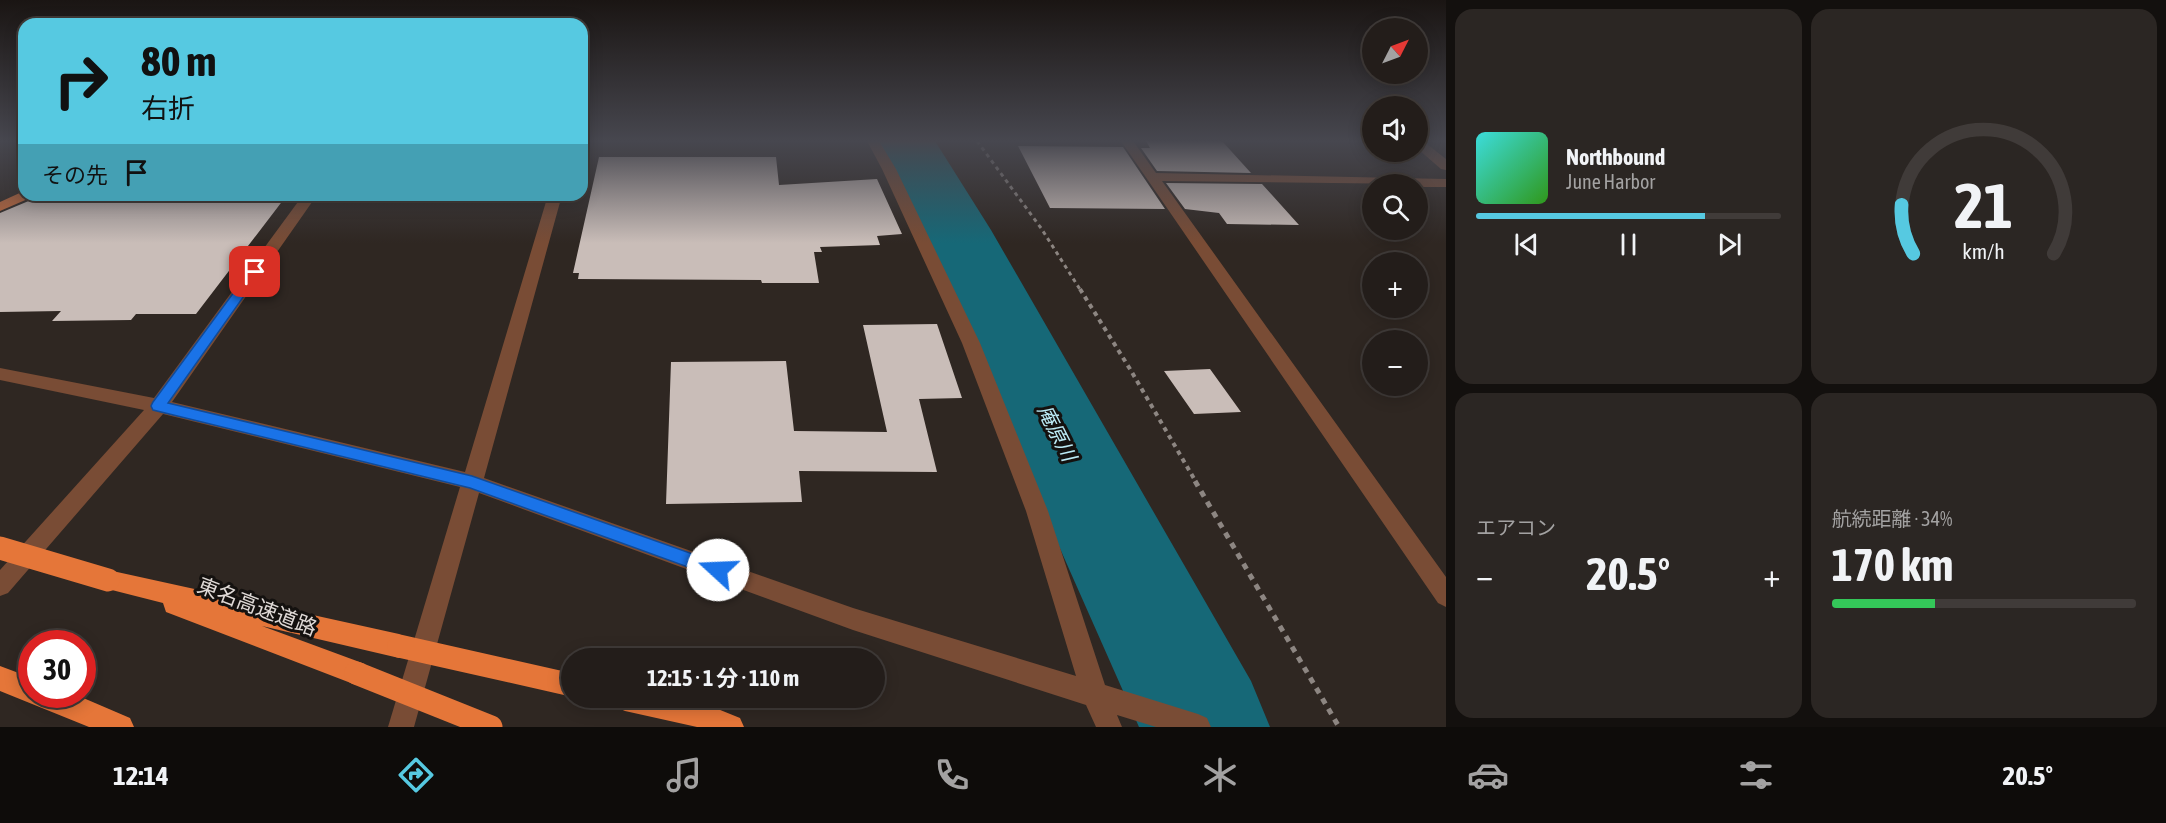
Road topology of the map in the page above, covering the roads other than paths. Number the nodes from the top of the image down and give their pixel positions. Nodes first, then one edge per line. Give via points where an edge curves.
1 (892, 175) edge
2 (1152, 177) joint
3 (1446, 183) edge
4 (18, 198) edge
5 (306, 201) edge
6 (553, 201) edge
7 (0, 207) edge
8 (0, 374) edge
9 (159, 406) junction
10 (472, 482) junction
11 (0, 548) edge
12 (108, 580) junction
13 (0, 586) edge
14 (1446, 596) edge
15 (2, 679) edge
16 (561, 683) edge
17 (18, 685) edge
18 (1095, 695) junction
19 (75, 708) edge
20 (671, 708) edge
21 (121, 727) edge
22 (401, 727) edge
23 (491, 727) edge
24 (731, 727) edge
25 (1109, 727) edge
26 (1198, 727) edge

1 - 18 street via 971,343 1037,511
2 - 3 street
2 - 14 street
4 - 7 main road
5 - 9 street
6 - 10 street
8 - 9 street
9 - 10 street
9 - 13 street
10 - 18 street via 853,618
10 - 22 street
11 - 12 highway, 東名高速道路, bridge
12 - 16 highway, bridge
12 - 23 highway, 東名高速道路, bridge
15 - 17 highway
18 - 25 street
18 - 26 street
19 - 21 highway
20 - 24 highway

